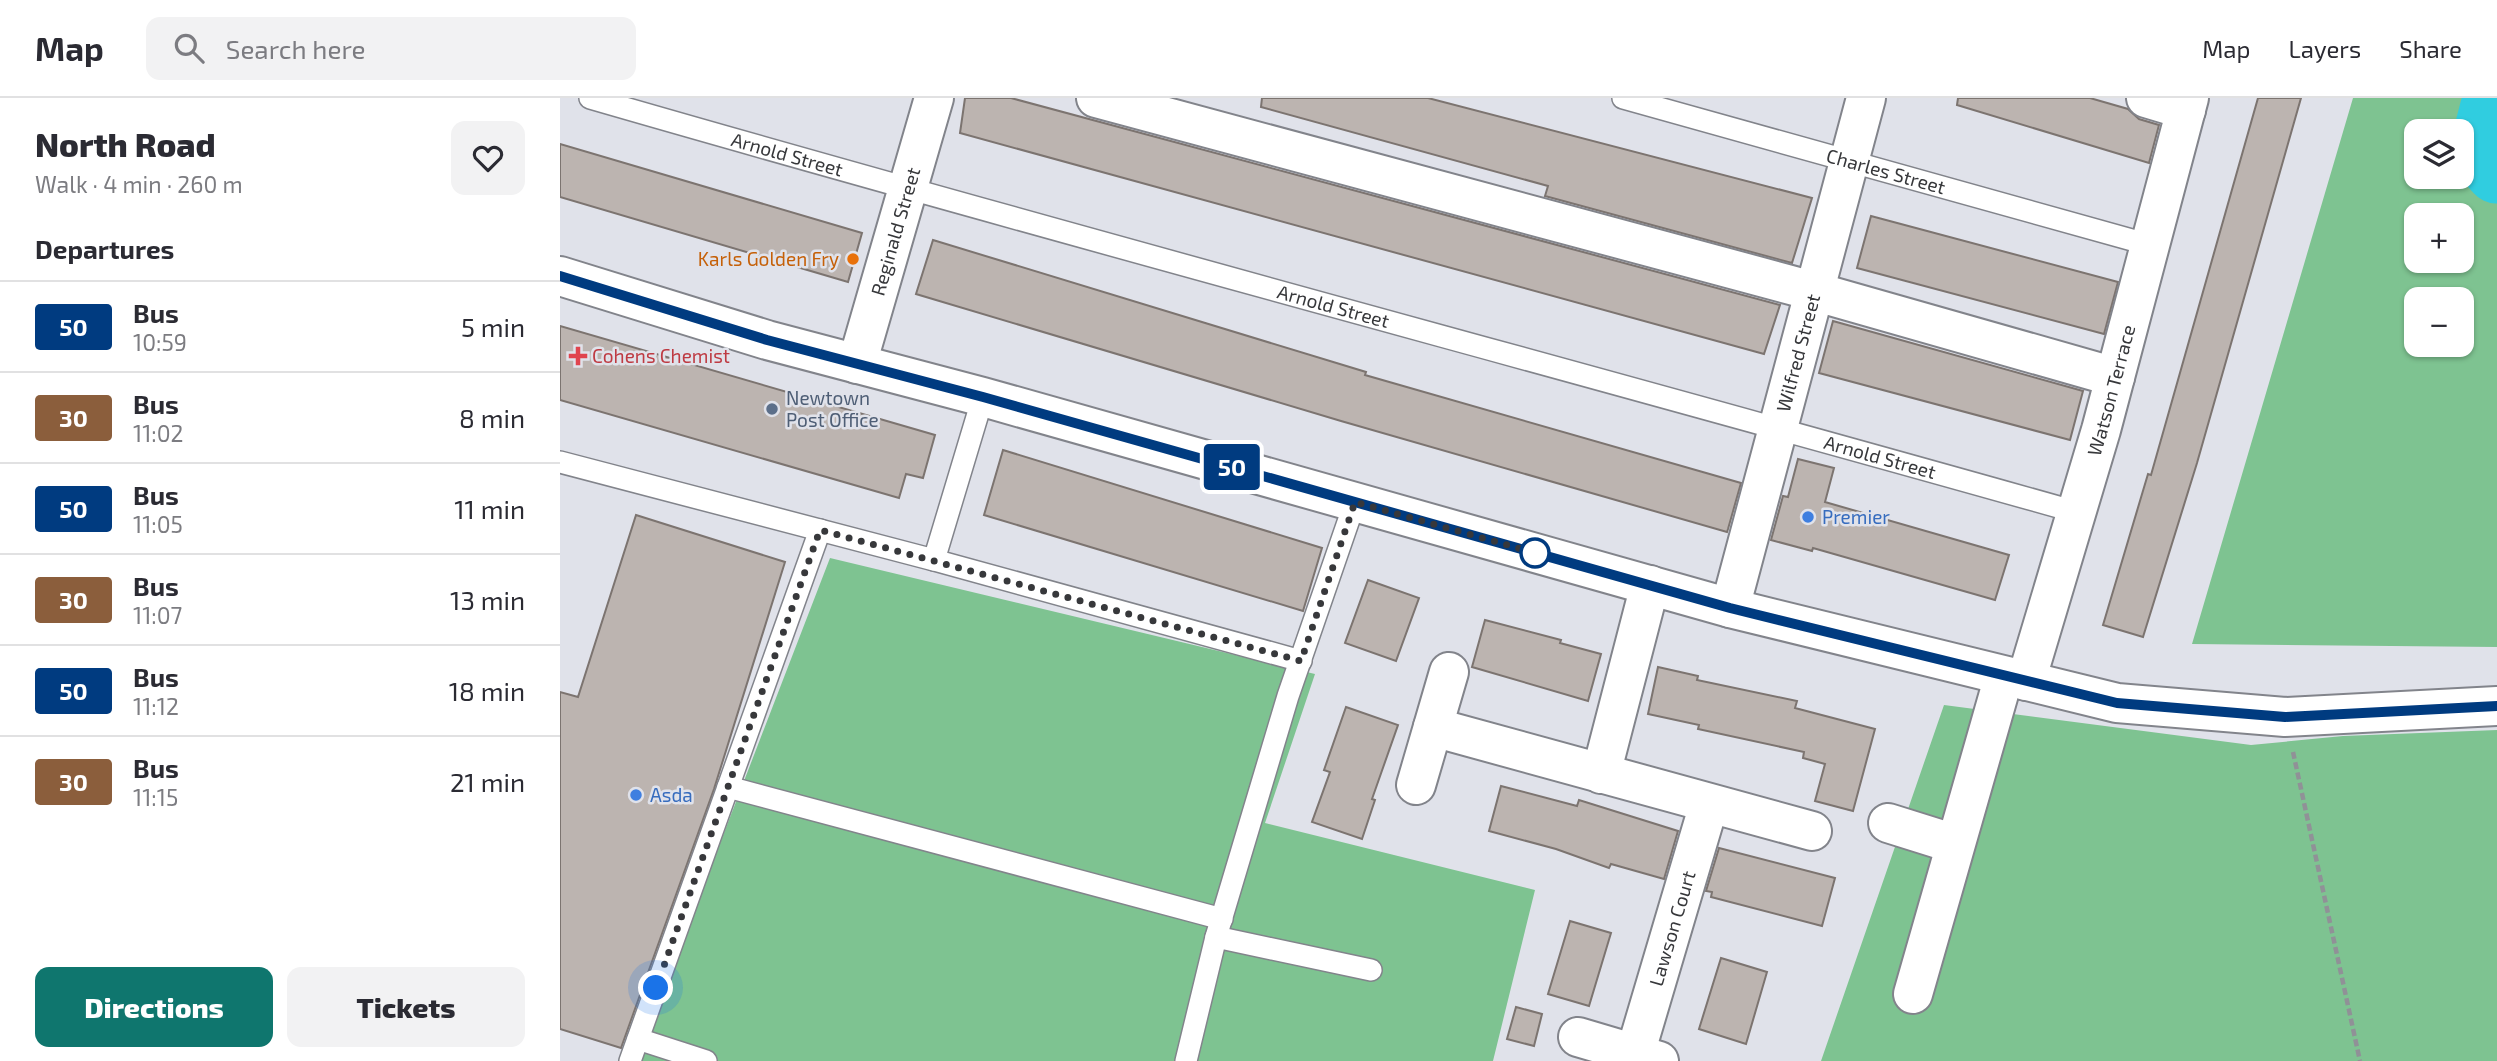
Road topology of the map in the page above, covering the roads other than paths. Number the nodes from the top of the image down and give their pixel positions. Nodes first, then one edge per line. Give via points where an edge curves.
1 (590, 98) edge
2 (934, 98) edge
3 (1096, 98) edge
4 (1623, 98) edge
5 (1866, 98) edge
6 (2146, 98) edge
7 (2188, 104) edge
8 (1849, 161) junction
9 (907, 190) junction
10 (2150, 245) junction
11 (560, 276) edge
12 (1813, 291) junction
13 (857, 364) junction
14 (2115, 377) junction
15 (983, 397) junction
16 (1777, 427) junction
17 (560, 461) edge
18 (1355, 502) junction
19 (2076, 512) junction
20 (820, 530) junction
21 (934, 560) junction
22 (1650, 586) junction
23 (1730, 608) junction
24 (1301, 661) junction
25 (1448, 672) dead end
26 (2015, 678) junction
27 (2484, 707) edge
28 (1433, 727) junction
29 (1601, 774) junction
30 (1416, 785) dead end
31 (729, 787) junction
32 (1709, 804) junction
33 (1888, 823) dead end
34 (1812, 831) dead end
35 (1955, 844) junction
36 (1219, 928) junction
37 (1371, 970) dead end
38 (1913, 993) dead end
39 (1578, 1037) dead end
40 (638, 1039) junction
41 (1647, 1057) edge
42 (630, 1061) edge
43 (706, 1061) edge
44 (1186, 1061) edge

1 - 9 lane, Arnold Street
2 - 9 street, Reginald Street
3 - 12 street
4 - 8 lane, Charles Street
5 - 8 street, Wilfred Street
6 - 7 street
7 - 10 street, Watson Terrace
8 - 10 lane, Charles Street
8 - 12 street, Wilfred Street
9 - 13 street, Reginald Street
9 - 16 lane, Arnold Street
10 - 14 street, Watson Terrace
11 - 13 street
12 - 14 street
12 - 16 street, Wilfred Street
13 - 15 street
14 - 19 street, Watson Terrace
15 - 18 street
15 - 21 lane
16 - 19 lane, Arnold Street
16 - 23 street, Wilfred Street
17 - 20 lane
18 - 22 street
18 - 24 lane
19 - 26 street, Watson Terrace
20 - 21 lane
20 - 31 lane
21 - 24 lane
22 - 23 street
22 - 29 street
23 - 26 street
24 - 36 lane
25 - 28 street
26 - 27 street via 2117,703 2285,717
26 - 35 street, Watson Terrace
28 - 29 street
28 - 30 street
29 - 32 street
31 - 36 lane
31 - 40 lane
32 - 34 street
32 - 41 street, Lawson Court
33 - 35 street
35 - 38 street, Watson Terrace
36 - 37 lane
36 - 44 lane
39 - 41 street, Lawson Court
40 - 42 lane
40 - 43 lane

